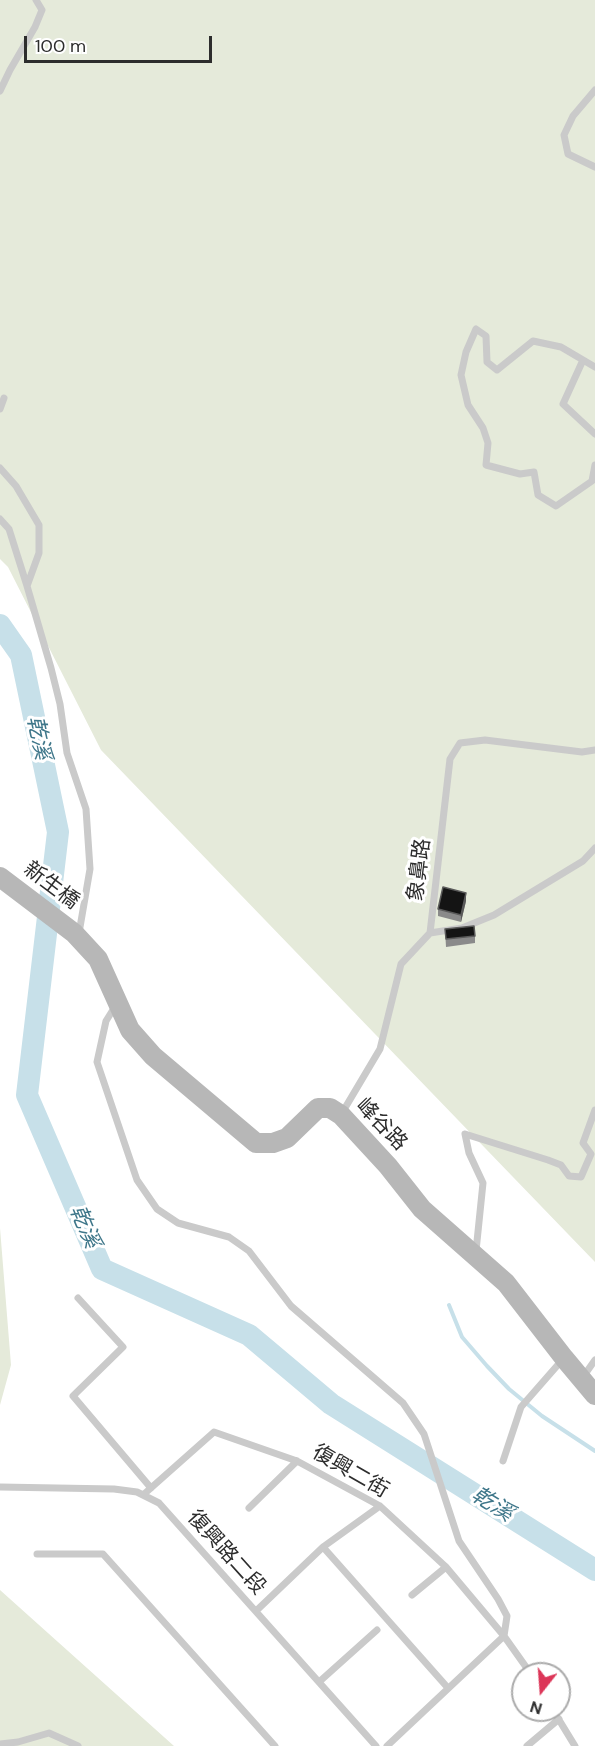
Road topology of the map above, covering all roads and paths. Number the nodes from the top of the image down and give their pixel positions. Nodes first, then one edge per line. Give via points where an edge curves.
1 (36, 0) edge
2 (595, 90) edge
3 (0, 91) edge
4 (595, 167) edge
5 (583, 360) junction
6 (595, 367) edge
7 (4, 398) dead end
8 (0, 409) edge
9 (595, 434) edge
10 (595, 465) edge
11 (0, 468) edge
12 (0, 519) edge
13 (27, 586) junction
14 (595, 750) edge
15 (595, 848) edge
16 (0, 878) edge
17 (430, 933) junction
18 (76, 936) junction
19 (117, 1002) junction
20 (595, 1110) edge
21 (341, 1115) junction
22 (475, 1257) junction
23 (78, 1298) dead end
24 (564, 1358) junction
25 (595, 1360) edge
26 (581, 1379) junction
27 (595, 1395) edge
28 (297, 1461) junction
29 (503, 1461) dead end
30 (0, 1487) edge
31 (151, 1488) junction
32 (143, 1495) junction
33 (380, 1506) junction
34 (249, 1508) dead end
35 (323, 1546) junction
36 (37, 1554) dead end
37 (446, 1567) junction
38 (412, 1595) dead end
39 (256, 1611) junction
40 (377, 1630) dead end
41 (504, 1636) junction
42 (522, 1662) edge
43 (319, 1682) junction
44 (448, 1688) junction
45 (556, 1722) edge
46 (561, 1722) edge
47 (537, 1743) edge
48 (0, 1744) edge
49 (78, 1746) edge
50 (275, 1746) edge
51 (376, 1746) edge
52 (387, 1746) edge
53 (527, 1746) edge
54 (575, 1746) edge

1 - 3 lane via 42,10
2 - 4 lane via 573,116 564,135 568,154
5 - 6 lane
5 - 9 lane via 563,405
5 - 10 lane via 561,347 533,341 497,370 487,362 486,336 476,329 461,375 468,405 488,443 486,465 520,474 534,472 538,495 556,506 592,481
7 - 8 lane
11 - 13 lane via 16,486 39,525 39,553
12 - 13 lane via 9,529
13 - 18 lane via 60,704 67,753 86,809 90,869
14 - 17 lane, 象鼻路 via 582,752 485,740 460,743 450,759
15 - 17 lane via 583,861 494,915 462,928
16 - 18 street, 新生橋
17 - 21 lane, 象鼻路 via 401,964 380,1048
18 - 19 street, 峰谷路 via 98,959
19 - 21 street, 峰谷路 via 130,1030 153,1056 256,1143 288,1138 318,1108 330,1108
19 - 41 lane via 106,1021 97,1062 137,1180 157,1209 178,1223 229,1237 249,1251 291,1306 404,1403 424,1434 459,1541 507,1616
20 - 22 lane via 583,1143 591,1154 581,1177 569,1176 561,1165 548,1160 465,1134 483,1183
21 - 22 street, 峰谷路 via 422,1209
22 - 24 street, 峰谷路 via 507,1283
23 - 31 lane via 123,1347 73,1396
24 - 26 street, 峰谷路
24 - 29 lane via 521,1407
25 - 26 lane
26 - 27 street, 峰谷路
28 - 31 lane, 復興二街 via 214,1432
28 - 33 lane, 復興二街
28 - 34 lane
30 - 32 lane, 復興路二段 via 114,1489
31 - 32 lane, 復興二街
32 - 39 lane, 復興路二段 via 159,1503
33 - 35 lane
33 - 37 lane, 復興二街
35 - 39 lane
35 - 44 lane
36 - 50 lane via 103,1554
37 - 38 lane
37 - 41 lane, 復興二街
39 - 43 lane, 復興路二段
40 - 43 lane
41 - 42 lane, 復興二街
41 - 44 lane
43 - 51 lane, 復興路二段
44 - 52 lane
45 - 47 lane
46 - 54 lane
47 - 53 lane
48 - 49 lane via 49,1734

